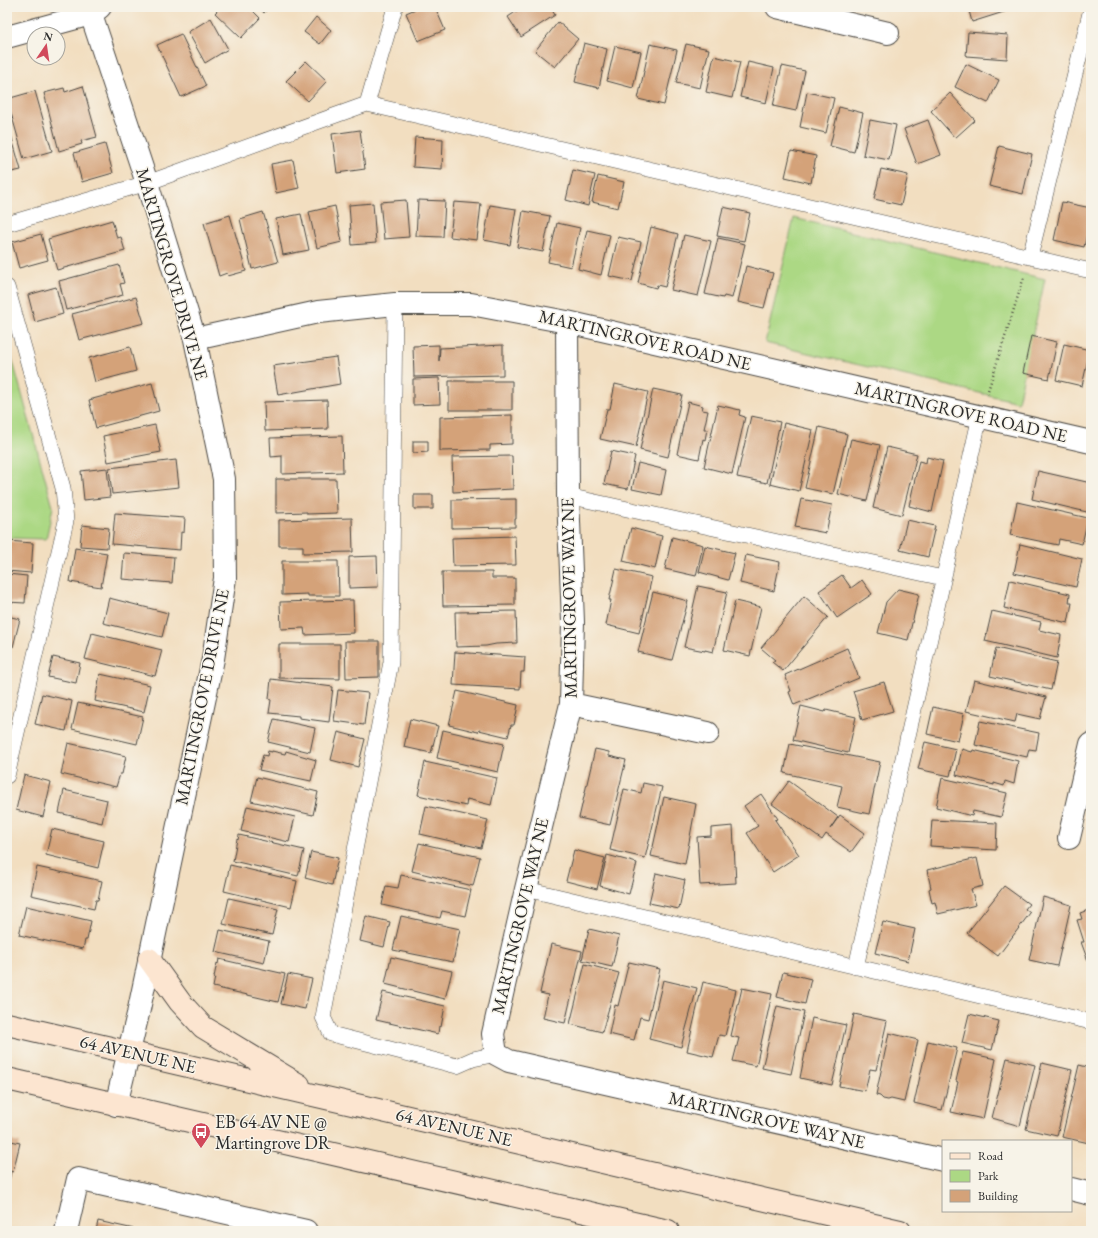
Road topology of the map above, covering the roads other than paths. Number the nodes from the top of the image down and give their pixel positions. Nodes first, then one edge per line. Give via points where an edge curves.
1 (395, 7) edge
2 (777, 7) edge
3 (1091, 9) edge
4 (95, 10) edge
5 (888, 33) dead end
6 (7, 37) edge
7 (367, 104) junction
8 (146, 184) junction
9 (7, 224) edge
10 (1030, 257) junction
11 (1091, 271) edge
12 (7, 287) edge
13 (395, 304) junction
14 (567, 322) junction
15 (195, 339) junction
16 (980, 416) junction
17 (1091, 442) edge
18 (568, 496) junction
19 (944, 578) junction
20 (571, 704) junction
21 (708, 732) dead end
22 (1091, 744) edge
23 (7, 776) edge
24 (1069, 838) dead end
25 (526, 889) junction
26 (150, 959) junction
27 (856, 966) junction
28 (1091, 1022) edge
29 (7, 1024) edge
30 (129, 1052) junction
31 (496, 1054) junction
32 (7, 1080) edge
33 (318, 1096) junction
34 (116, 1105) junction
35 (942, 1160) edge
36 (1072, 1189) edge
37 (1091, 1194) edge
38 (66, 1231) edge
39 (306, 1231) edge
40 (668, 1231) edge
41 (900, 1231) edge

1 - 7 lane
2 - 5 street
3 - 10 lane
4 - 6 street
4 - 8 street, MARTINGROVE DRIVE NE
7 - 8 lane
7 - 10 lane
8 - 9 lane
8 - 15 street, MARTINGROVE DRIVE NE
10 - 11 lane
12 - 23 lane via 63,488 66,521
13 - 14 street, MARTINGROVE ROAD NE via 471,304
13 - 15 street, MARTINGROVE ROAD NE via 318,312
13 - 31 lane via 392,662 323,1017 331,1034 456,1066
14 - 16 street, MARTINGROVE ROAD NE
14 - 18 street, MARTINGROVE WAY NE
15 - 26 street, MARTINGROVE DRIVE NE via 224,479 225,578 213,659
16 - 17 street, MARTINGROVE ROAD NE
16 - 19 lane
18 - 19 lane
18 - 20 street, MARTINGROVE WAY NE via 573,622
19 - 27 lane
20 - 21 street
20 - 25 street, MARTINGROVE WAY NE
22 - 24 street
25 - 27 lane
25 - 31 street, MARTINGROVE WAY NE via 493,1034
26 - 30 street, MARTINGROVE DRIVE NE
26 - 33 main road via 180,1002 203,1027
27 - 28 lane
29 - 30 main road, 64 AVENUE NE
30 - 33 main road, 64 AVENUE NE
30 - 34 street, MARTINGROVE DRIVE NE
31 - 35 street, MARTINGROVE WAY NE via 510,1061
32 - 34 main road
33 - 41 main road, 64 AVENUE NE
34 - 40 main road
36 - 37 street
38 - 39 street via 78,1179

